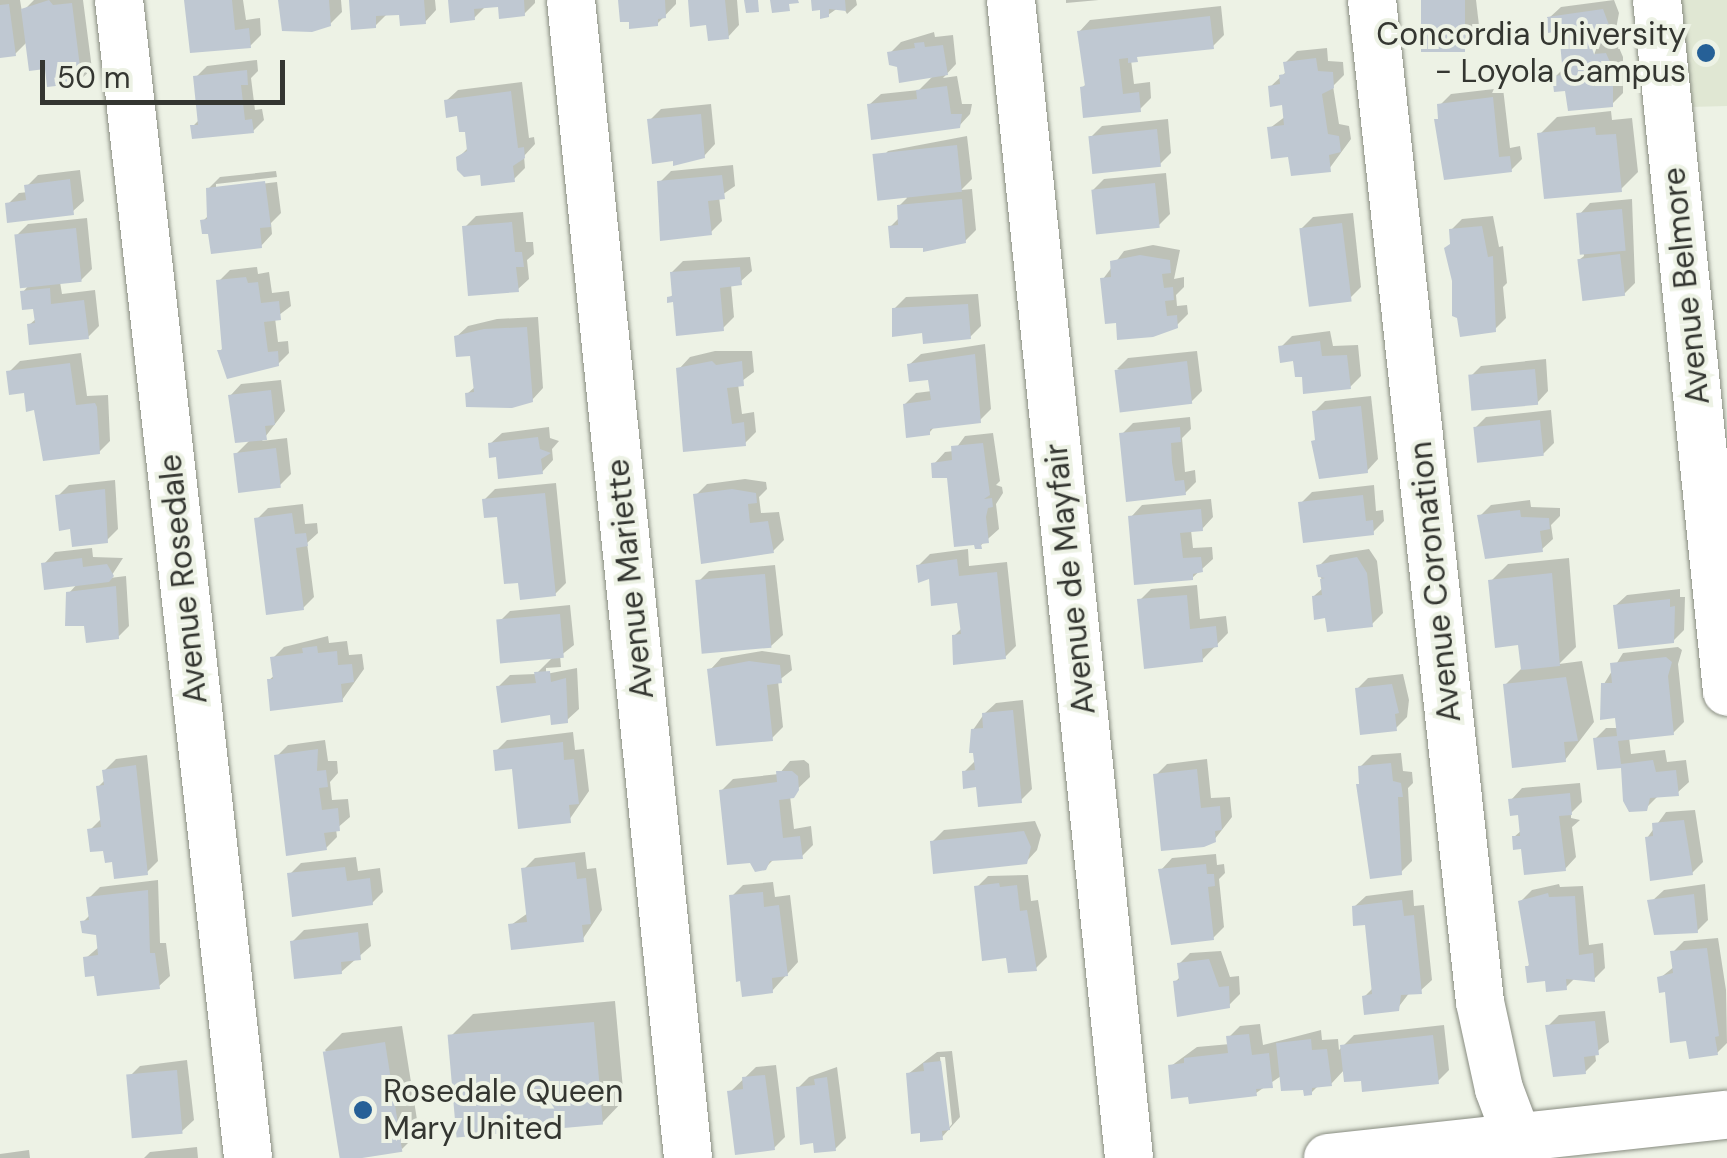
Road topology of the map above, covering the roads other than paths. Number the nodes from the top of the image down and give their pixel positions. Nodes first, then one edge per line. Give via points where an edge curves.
1 (119, 0) edge
2 (571, 0) edge
3 (1011, 0) edge
4 (1372, 0) edge
5 (1657, 0) edge
6 (1727, 691) edge
7 (1727, 1115) edge
8 (1520, 1148) edge
9 (248, 1158) edge
10 (688, 1158) edge
11 (1129, 1158) edge
12 (1328, 1158) edge

1 - 9 street, Avenue Rosedale
2 - 10 street, Avenue Mariette
3 - 11 street, Avenue de Mayfair
4 - 8 street, Avenue Coronation via 1480,1002
5 - 6 street, Avenue Belmore
7 - 8 street
8 - 12 street

